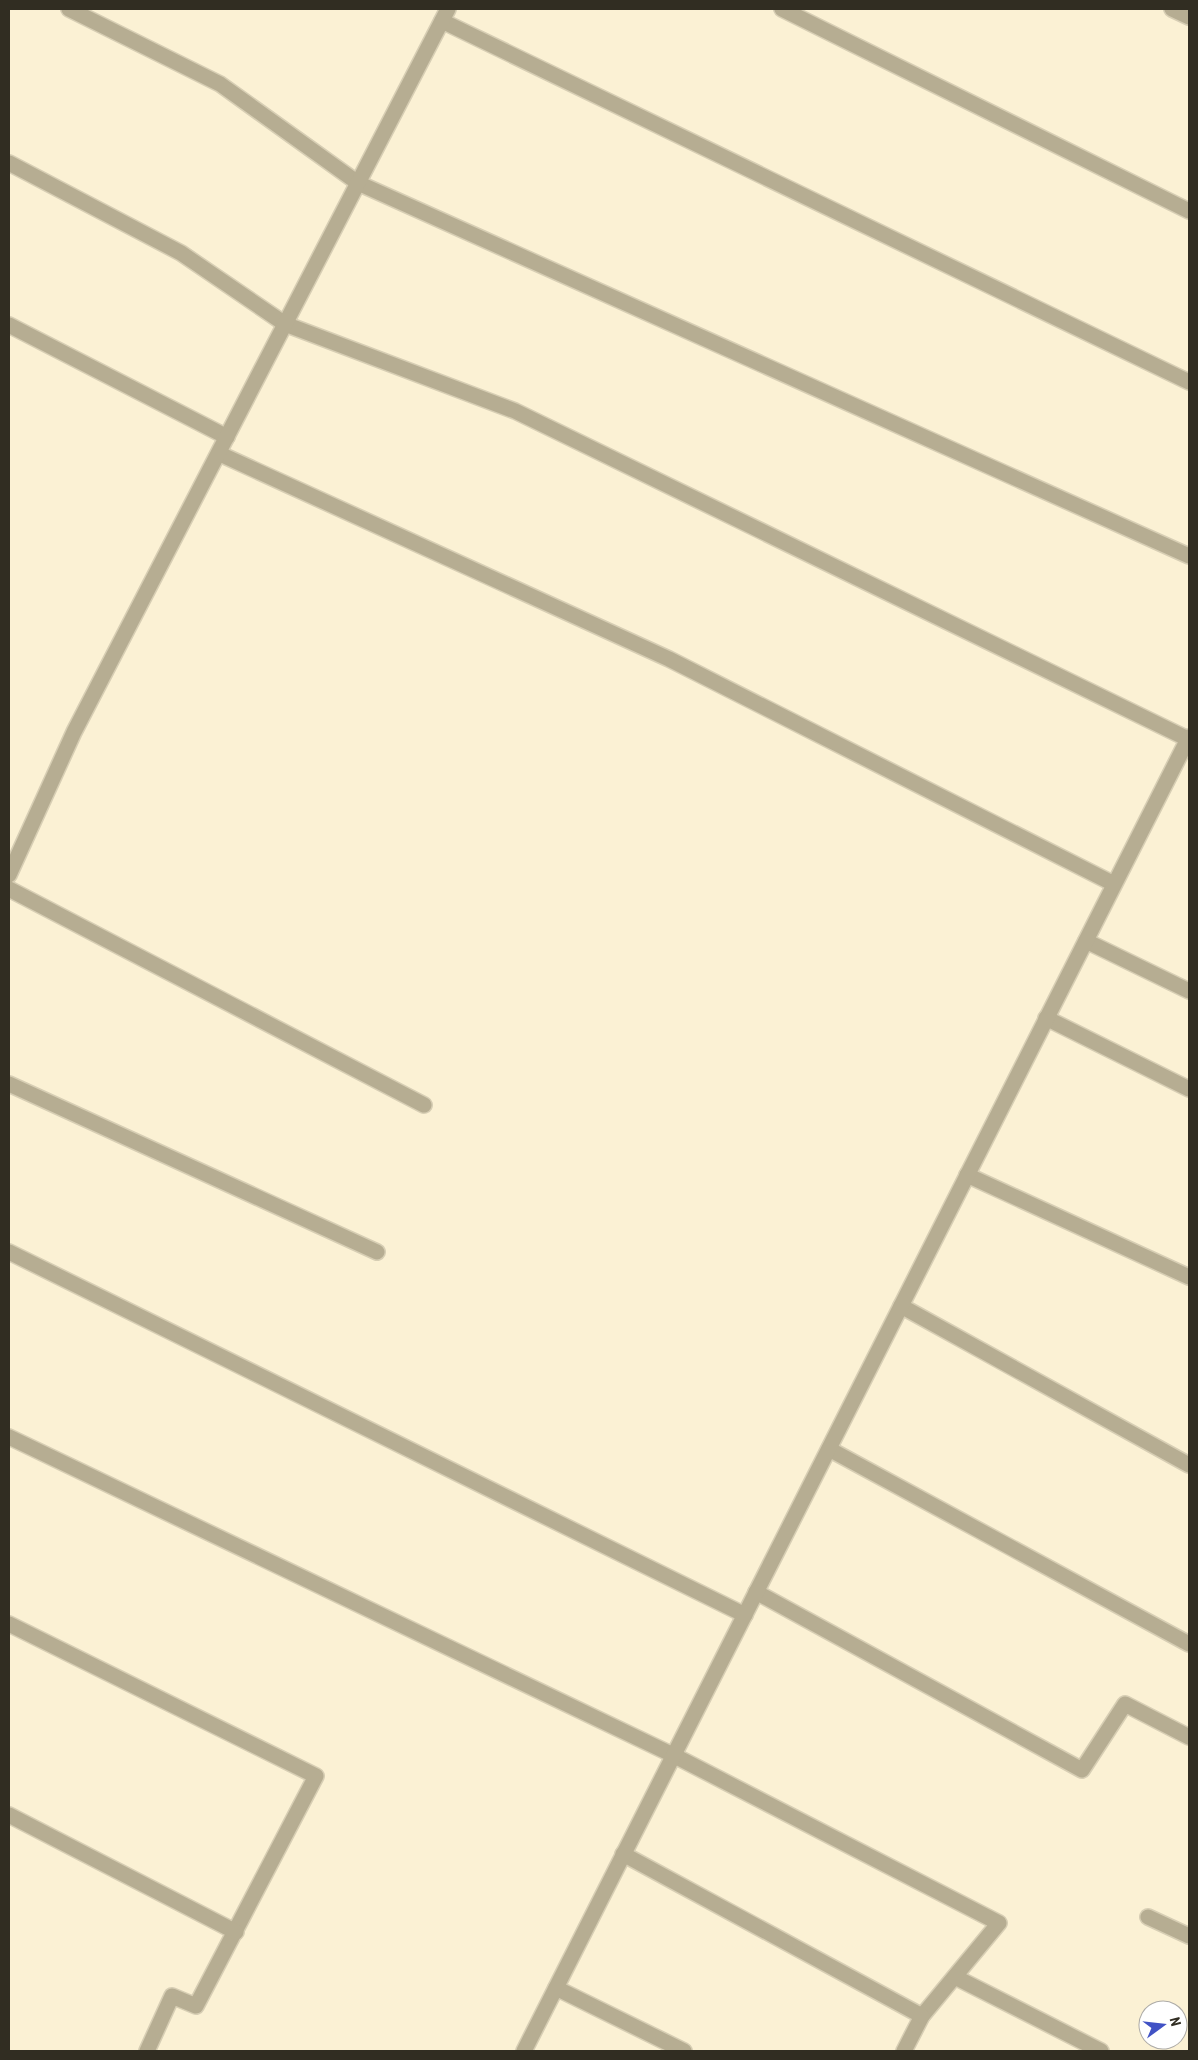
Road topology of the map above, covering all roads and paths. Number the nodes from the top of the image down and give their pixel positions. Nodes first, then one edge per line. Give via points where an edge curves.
1 (68, 9) edge
2 (782, 9) edge
3 (445, 15) edge
4 (9, 163) edge
5 (358, 182) junction
6 (1189, 211) edge
7 (285, 324) junction
8 (9, 326) edge
9 (1189, 382) edge
10 (226, 438) junction
11 (220, 454) junction
12 (1189, 556) edge
13 (1189, 738) edge
14 (9, 875) edge
15 (1114, 884) junction
16 (9, 889) edge
17 (1086, 941) junction
18 (1189, 991) edge
19 (1046, 1018) junction
20 (9, 1084) edge
21 (1189, 1089) edge
22 (424, 1105) dead end
23 (967, 1175) junction
24 (9, 1252) edge
25 (377, 1252) dead end
26 (1189, 1278) edge
27 (901, 1306) junction
28 (9, 1437) edge
29 (829, 1449) junction
30 (1189, 1465) edge
31 (756, 1592) junction
32 (745, 1614) junction
33 (9, 1624) edge
34 (1189, 1644) edge
35 (1189, 1737) edge
36 (673, 1755) junction
37 (9, 1815) edge
38 (623, 1854) junction
39 (1148, 1917) dead end
40 (236, 1932) junction
41 (1189, 1936) edge
42 (955, 1976) junction
43 (556, 1988) junction
44 (922, 2016) junction
45 (147, 2051) edge
46 (524, 2051) edge
47 (684, 2051) edge
48 (904, 2051) edge
49 (1101, 2051) edge

1 - 5 street via 220,84
2 - 6 street
3 - 5 street
3 - 9 street
4 - 7 street via 181,253
5 - 7 street
5 - 12 street
7 - 10 street
7 - 13 street via 515,412
8 - 10 street
10 - 11 street
11 - 14 street via 74,732
11 - 15 street via 670,659
13 - 15 street
15 - 17 street
16 - 22 street
17 - 18 street
17 - 19 street
19 - 21 street
19 - 23 street
20 - 25 street
23 - 26 street
23 - 27 street
24 - 32 street
27 - 29 street
27 - 30 street
28 - 36 street
29 - 31 street
29 - 34 street
31 - 32 street
31 - 35 street via 1082,1770 1125,1704
32 - 36 street
33 - 40 street via 316,1776
36 - 38 street
36 - 42 street via 999,1922
37 - 40 street
38 - 43 street
38 - 44 street
39 - 41 street
40 - 45 street via 196,2006 172,1996
42 - 44 street
42 - 49 street
43 - 46 street
43 - 47 street
44 - 48 street

